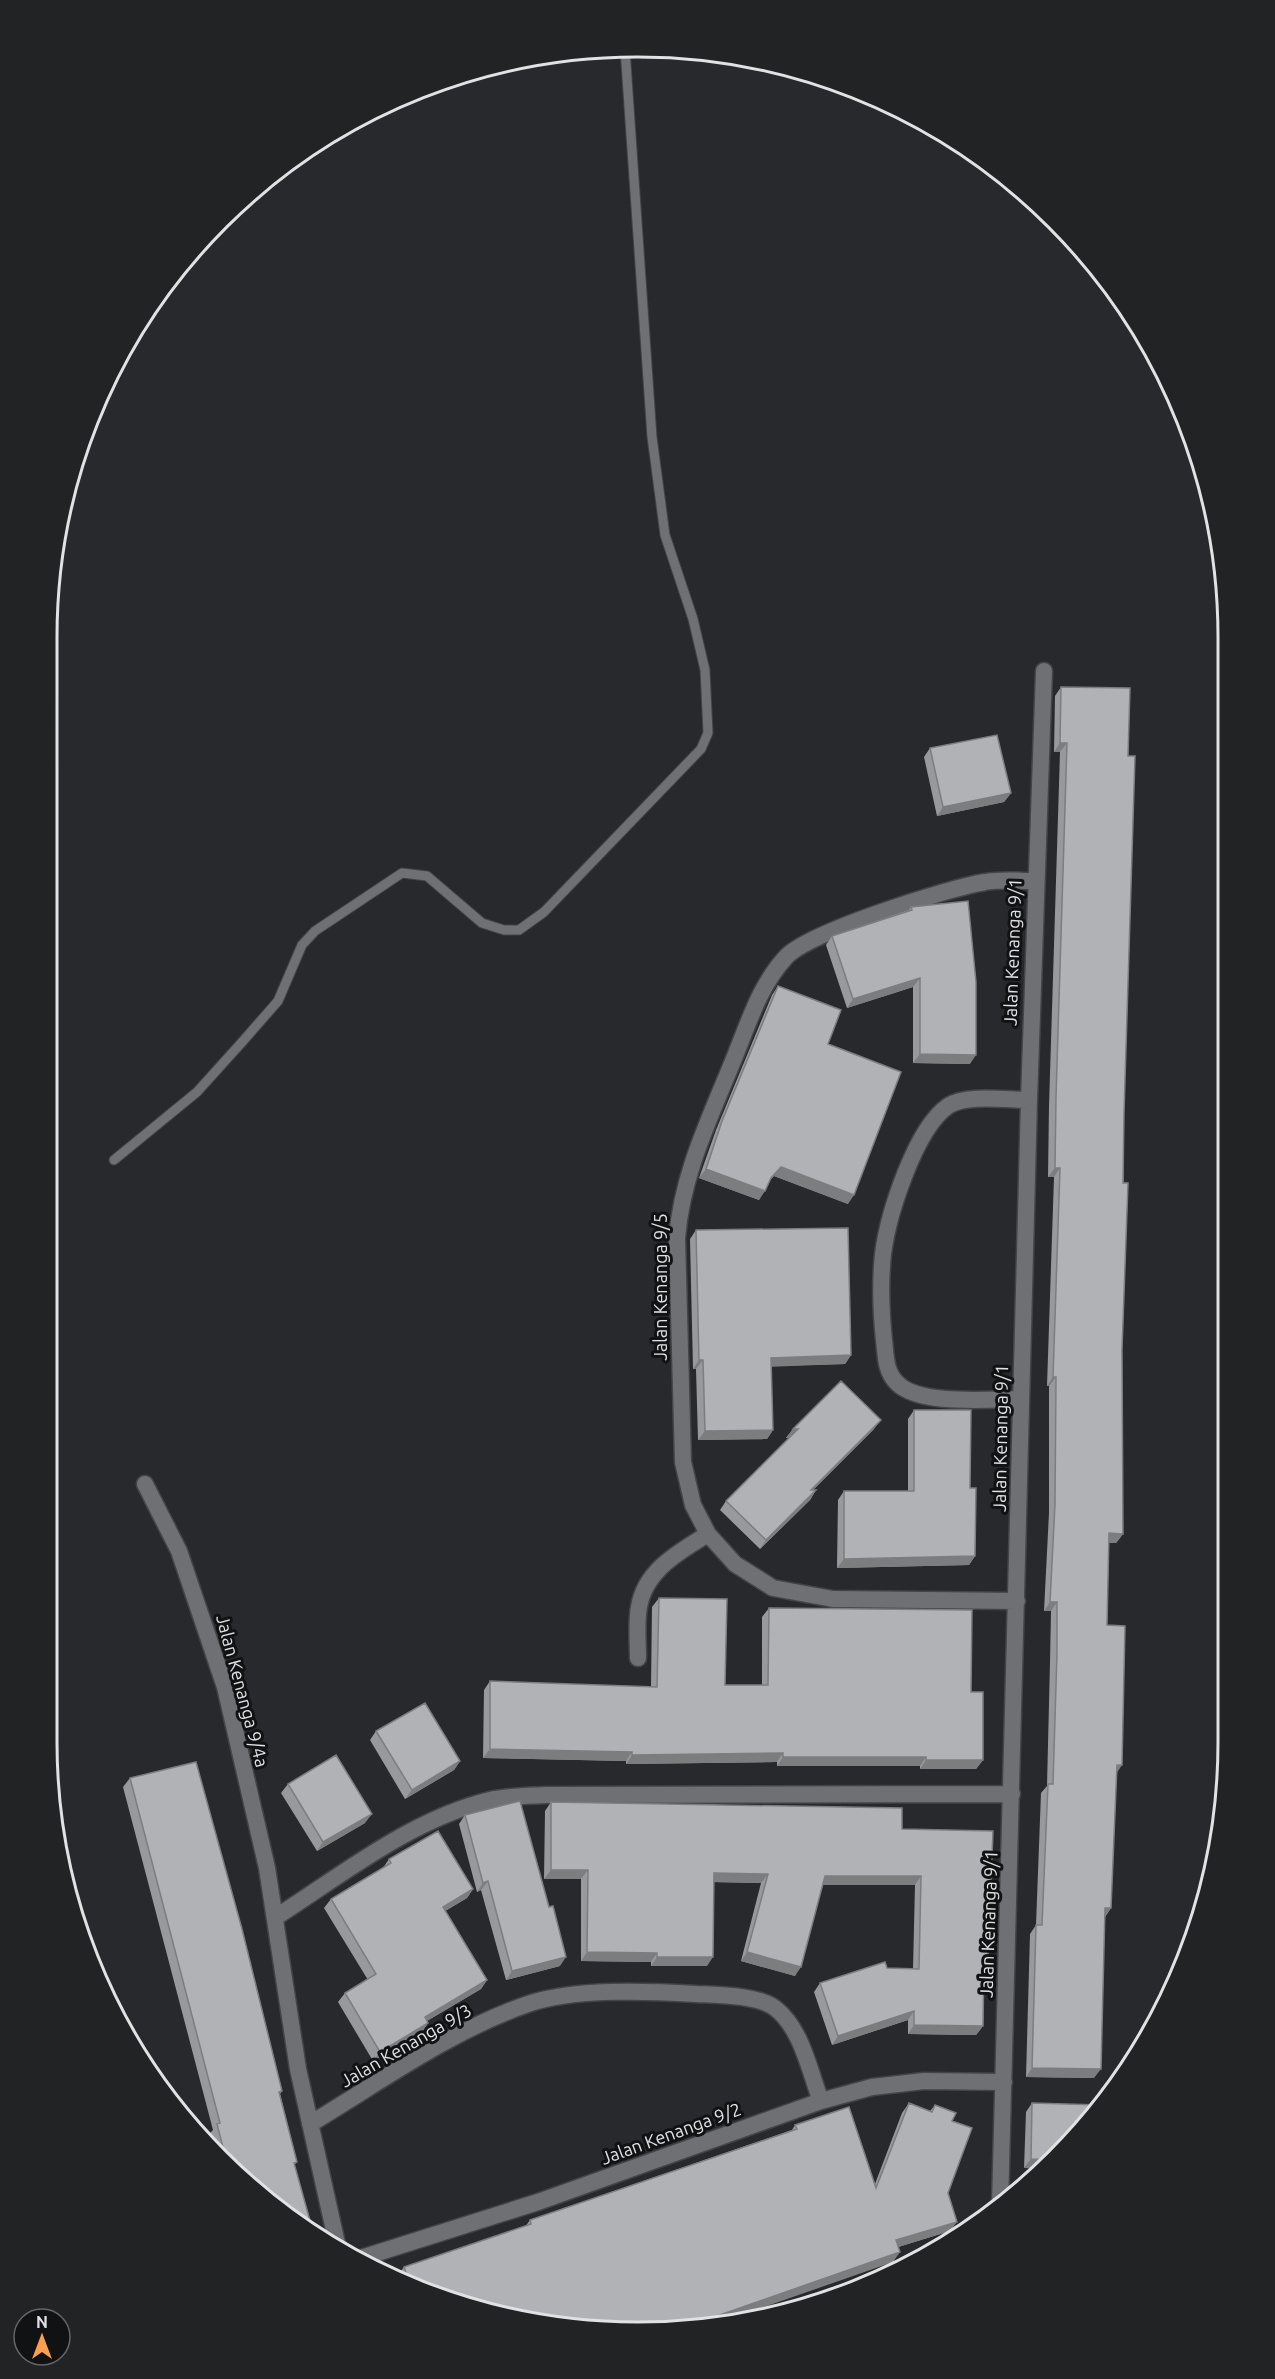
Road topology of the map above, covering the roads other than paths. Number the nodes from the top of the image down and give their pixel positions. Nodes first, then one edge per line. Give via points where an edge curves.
1 (626, 57) edge
2 (1044, 671) dead end
3 (1035, 881) junction
4 (1029, 1101) junction
5 (114, 1160) dead end
6 (1021, 1399) junction
7 (145, 1484) dead end
8 (708, 1534) junction
9 (1017, 1601) junction
10 (638, 1658) dead end
11 (1012, 1794) junction
12 (276, 1917) junction
13 (1004, 2082) junction
14 (821, 2101) junction
15 (310, 2124) junction
16 (1000, 2194) edge
17 (335, 2237) edge
18 (369, 2256) edge

1 - 5 lane via 652,437 665,535 705,670 708,733 701,749 543,912 519,930 483,923 427,876 402,873 324,924 302,945 278,1001 243,1041 197,1092
2 - 3 street, Jalan Kenanga 9/1
3 - 4 street, Jalan Kenanga 9/1
3 - 8 street, Jalan Kenanga 9/5 via 984,882 934,895 814,937 787,955 765,984 688,1172 680,1206 677,1238 683,1462 693,1505
4 - 6 street, Jalan Kenanga 9/1
4 - 6 street via 977,1099 949,1105 926,1128 900,1187 886,1242 881,1309 888,1370 898,1384 917,1395
6 - 9 street, Jalan Kenanga 9/1
7 - 12 street, Jalan Kenanga 9/4a via 180,1551 225,1688
8 - 9 street, Jalan Kenanga 9/5 via 735,1564 773,1588 832,1599
8 - 10 street via 668,1560 648,1582 639,1606
9 - 11 street, Jalan Kenanga 9/1
11 - 12 street via 546,1795 492,1800 444,1815 404,1836
11 - 13 street, Jalan Kenanga 9/1
12 - 15 street, Jalan Kenanga 9/4a
13 - 14 street, Jalan Kenanga 9/2 via 913,2082 872,2087
13 - 16 street, Jalan Kenanga 9/1
14 - 15 street, Jalan Kenanga 9/3 via 794,2029 774,2007 737,1996 670,1992 590,1994 530,2004 466,2031
14 - 18 street, Jalan Kenanga 9/2 via 538,2202
15 - 17 street, Jalan Kenanga 9/4a

